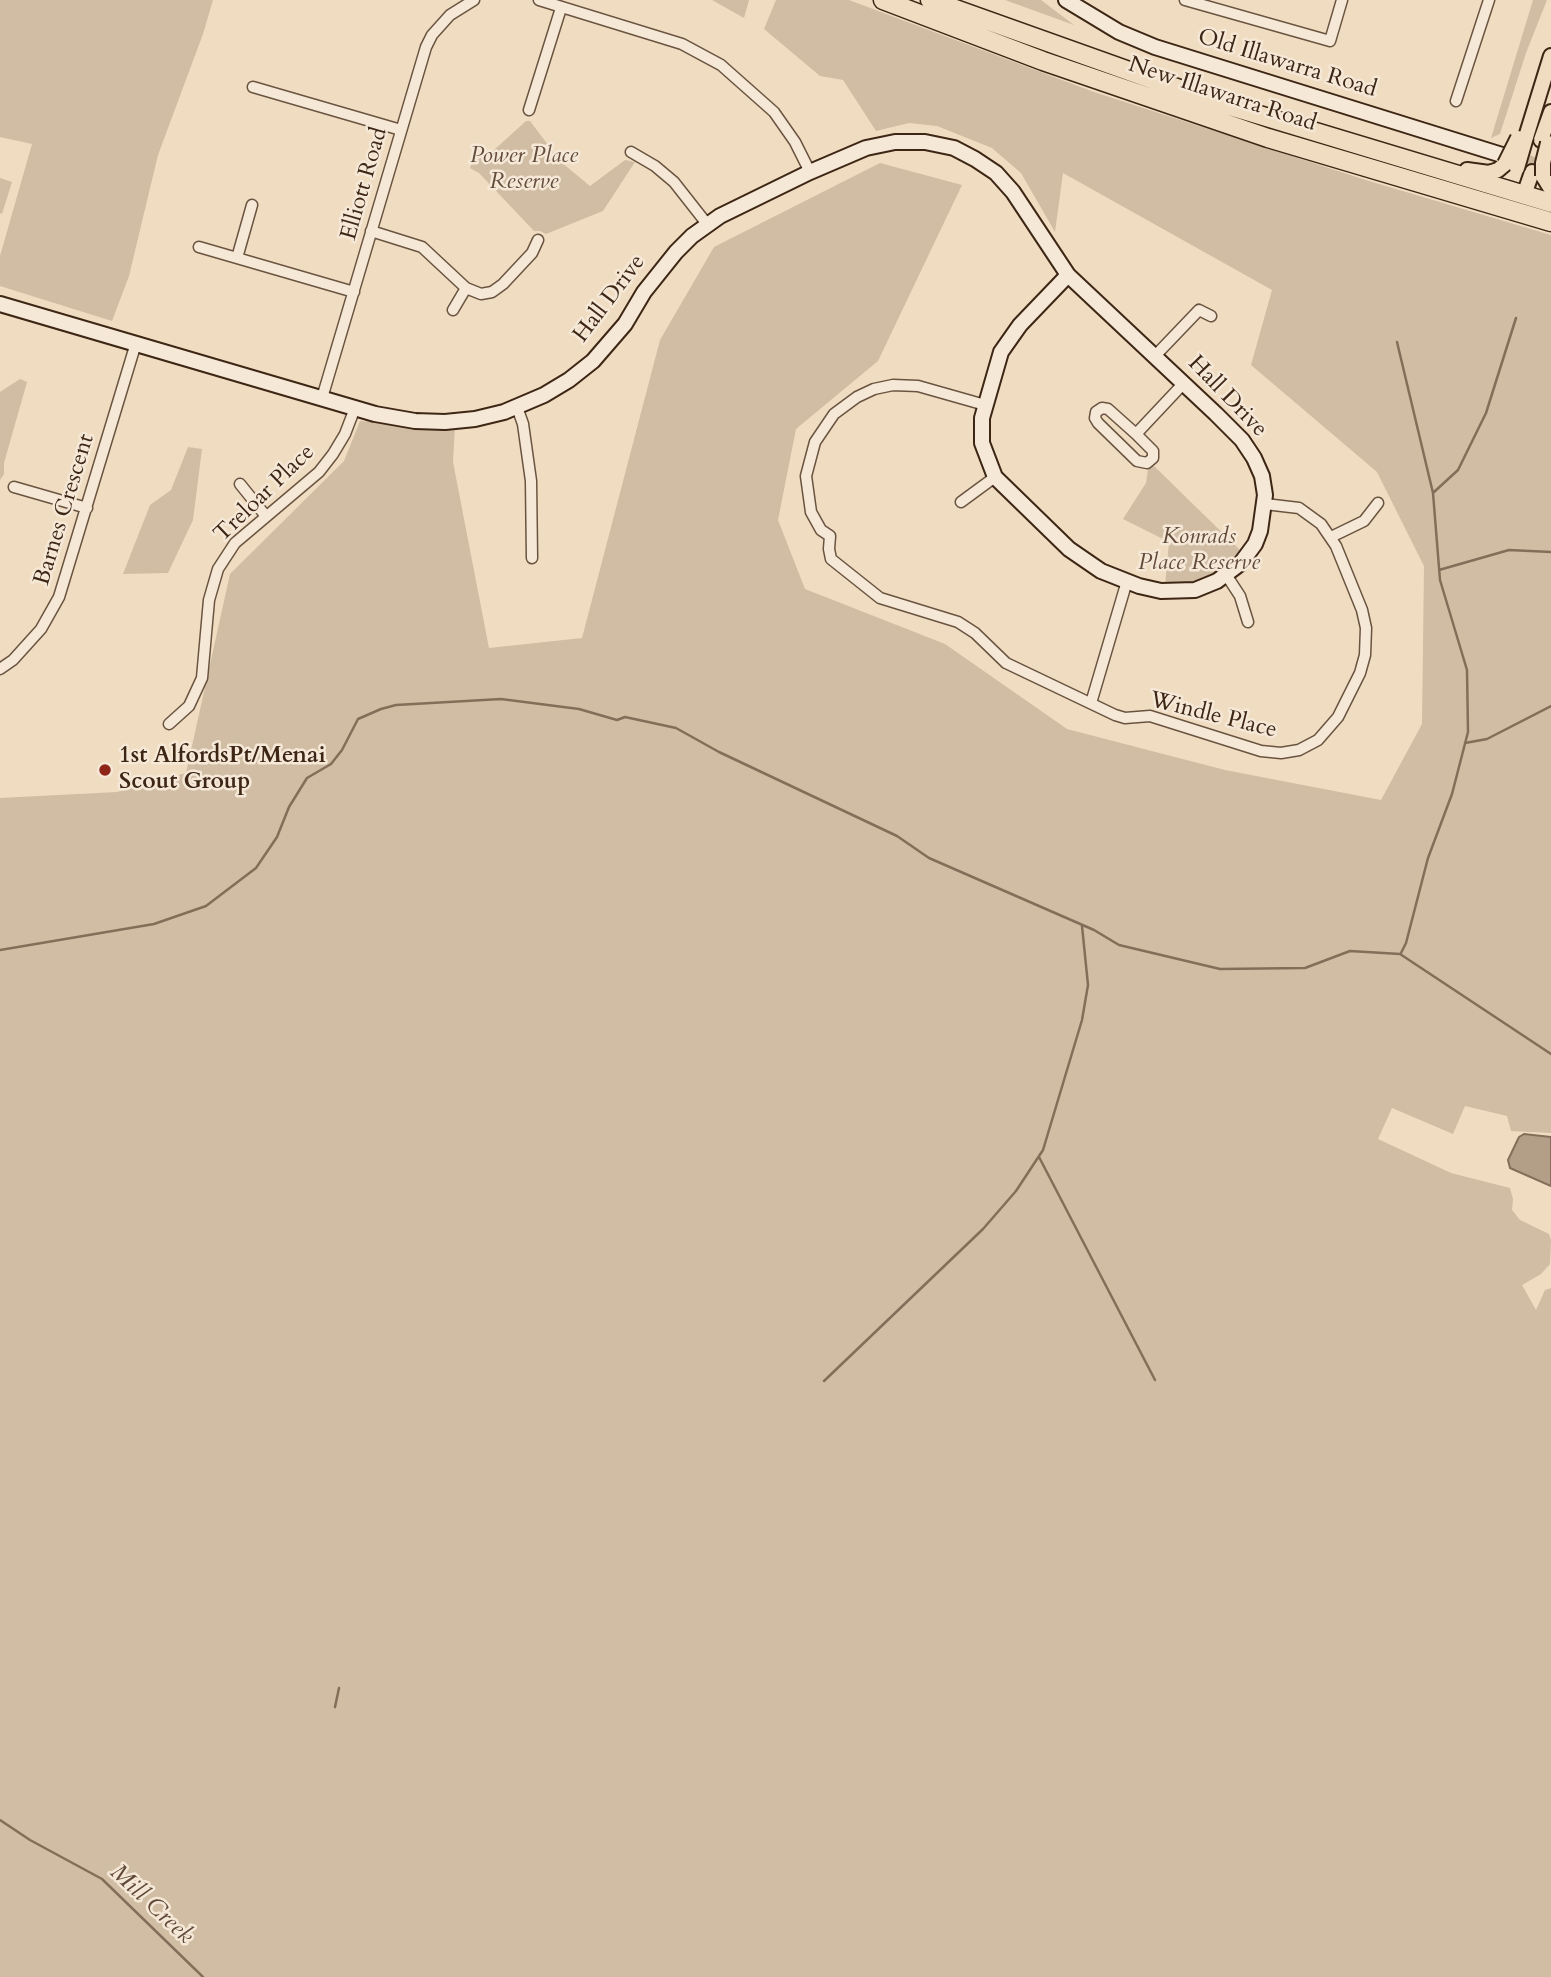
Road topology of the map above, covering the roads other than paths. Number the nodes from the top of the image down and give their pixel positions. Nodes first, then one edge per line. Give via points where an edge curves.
1 (539, 0) edge
2 (883, 0) edge
3 (930, 0) edge
4 (1066, 0) edge
5 (1185, 0) edge
6 (1342, 0) edge
7 (1489, 0) edge
8 (468, 1) edge
9 (561, 8) junction
10 (1551, 56) edge
11 (253, 87) dead end
12 (1456, 101) dead end
13 (529, 110) dead end
14 (1551, 112) edge
15 (401, 130) junction
16 (1547, 139) edge
17 (631, 152) dead end
18 (1508, 162) junction
19 (1425, 164) junction
20 (810, 172) junction
21 (1544, 172) edge
22 (1551, 189) edge
23 (1520, 193) junction
24 (1551, 203) edge
25 (252, 205) dead end
26 (1517, 212) junction
27 (1551, 222) edge
28 (708, 224) junction
29 (371, 231) junction
30 (538, 240) dead end
31 (200, 247) dead end
32 (237, 258) junction
33 (1068, 275) junction
34 (466, 288) junction
35 (354, 292) junction
36 (0, 304) edge
37 (453, 310) dead end
38 (1211, 316) dead end
39 (136, 344) junction
40 (1154, 357) junction
41 (1183, 384) junction
42 (322, 398) junction
43 (985, 405) junction
44 (517, 407) junction
45 (355, 408) junction
46 (1136, 434) junction
47 (995, 477) junction
48 (240, 484) dead end
49 (14, 487) dead end
50 (961, 502) dead end
51 (1265, 503) junction
52 (1378, 503) dead end
53 (88, 508) junction
54 (265, 515) junction
55 (1331, 537) junction
56 (532, 558) dead end
57 (1227, 576) junction
58 (1127, 581) junction
59 (1248, 622) dead end
60 (0, 669) edge
61 (1091, 703) junction
62 (169, 724) dead end

1 - 9 street
2 - 26 highway, New Illawarra Road via 1268,138
3 - 19 highway, New Illawarra Road via 1213,101
4 - 18 street, Old Illawarra Road via 1119,32 1155,47
5 - 6 street via 1330,41
7 - 12 street
8 - 15 street, Elliott Road via 440,24 426,47
9 - 13 street
9 - 20 street via 682,44 721,65 782,122
10 - 18 main road, bridge via 1523,136
11 - 15 street
14 - 16 main road
15 - 29 street, Elliott Road
16 - 21 main road
17 - 28 street via 674,182
18 - 19 main road via 1483,173 1443,162
18 - 23 main road
19 - 23 highway, New Illawarra Road
20 - 28 street, Hall Drive
20 - 33 street, Hall Drive via 866,148 895,142 954,148 996,173
21 - 22 main road
21 - 23 main road
23 - 24 highway, New Illawarra Road
23 - 26 highway
25 - 32 street
26 - 27 highway, New Illawarra Road
28 - 44 street, Hall Drive via 659,271 625,324 593,361 552,390
29 - 34 street via 422,247
29 - 35 street, Elliott Road
30 - 34 street via 532,253 498,288 481,294
31 - 32 street
32 - 35 street
33 - 40 street, Hall Drive
33 - 43 street, Hall Drive via 1007,342
34 - 37 street
35 - 42 street, Elliott Road
36 - 39 street, Hall Drive
38 - 40 street via 1199,310
39 - 42 street, Hall Drive
39 - 53 street, Barnes Crescent
40 - 41 street, Hall Drive
41 - 46 street
41 - 51 street, Hall Drive via 1248,448 1262,476
42 - 45 street, Hall Drive
43 - 47 street, Hall Drive via 982,443
43 - 61 street, Windle Place via 902,385 857,397 841,407 815,442 806,476 811,512 830,536 831,559 880,598 958,622 1006,663
44 - 45 street, Hall Drive via 445,422 399,419
44 - 56 street via 531,481
45 - 54 street, Treloar Place via 345,434 319,472
46 - 46 street via 1153,452 1149,463 1139,462 1127,452 1096,421 1096,412 1107,408
47 - 50 street
47 - 58 street, Hall Drive via 1080,559
48 - 54 street
49 - 53 street
51 - 55 street, Windle Place via 1307,512
51 - 57 street, Hall Drive via 1255,544
52 - 55 street via 1364,521
53 - 60 street, Barnes Crescent via 52,611 25,648
54 - 62 street, Treloar Place via 235,543 218,569 209,600 202,678 189,706
55 - 61 street, Windle Place via 1362,610 1366,645 1356,683 1338,717 1318,740 1299,750 1270,752 1150,716 1120,717
57 - 58 street, Hall Drive via 1195,590 1173,592
57 - 59 street via 1240,596
58 - 61 street

